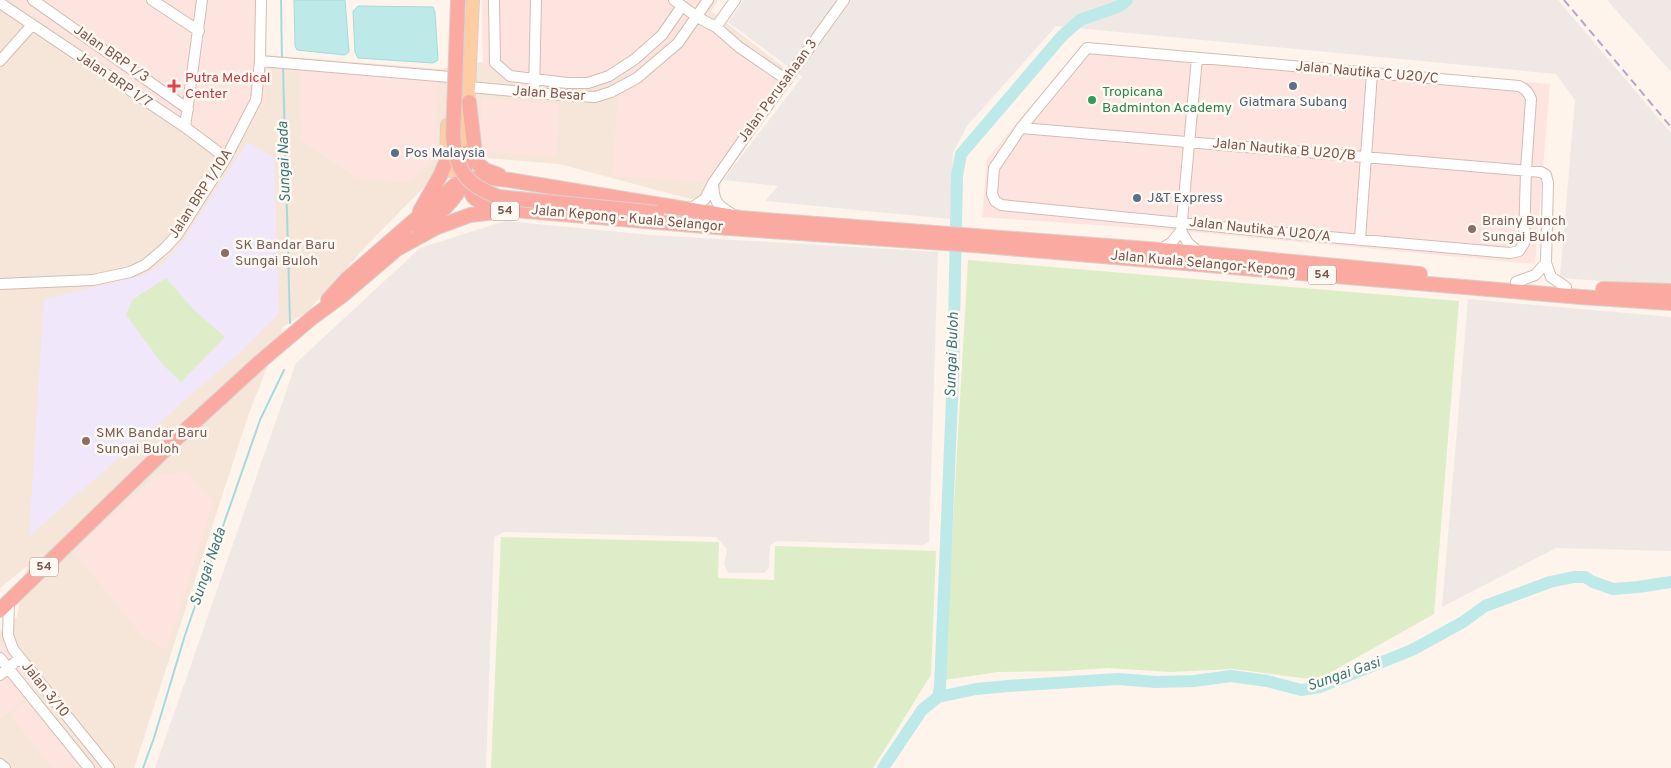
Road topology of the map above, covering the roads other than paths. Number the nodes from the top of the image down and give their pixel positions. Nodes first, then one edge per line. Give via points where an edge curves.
1 (34, 0) edge
2 (152, 0) edge
3 (202, 0) edge
4 (261, 0) edge
5 (452, 0) edge
6 (458, 0) edge
7 (473, 0) edge
8 (494, 0) edge
9 (536, 0) edge
10 (735, 0) edge
11 (844, 0) edge
12 (703, 2) edge
13 (0, 3) edge
14 (678, 3) edge
15 (697, 17) junction
16 (32, 25) junction
17 (716, 27) junction
18 (198, 31) junction
19 (1197, 58) junction
20 (0, 61) edge
21 (260, 61) junction
22 (1372, 73) junction
23 (450, 77) junction
24 (534, 79) junction
25 (787, 80) junction
26 (470, 87) junction
27 (534, 93) junction
28 (469, 102) junction
29 (188, 109) junction
30 (185, 127) junction
31 (1021, 128) junction
32 (1190, 142) junction
33 (466, 153) junction
34 (1366, 157) junction
35 (226, 158) junction
36 (446, 162) junction
37 (1526, 170) junction
38 (480, 177) junction
39 (463, 180) junction
40 (509, 180) junction
41 (713, 183) junction
42 (690, 209) junction
43 (514, 210) junction
44 (740, 218) junction
45 (415, 221) junction
46 (1182, 227) junction
47 (728, 228) junction
48 (945, 238) junction
49 (1360, 239) junction
50 (974, 240) junction
51 (396, 249) junction
52 (1159, 250) junction
53 (1200, 253) junction
54 (1546, 263) junction
55 (1516, 282) junction
56 (0, 284) edge
57 (1566, 287) junction
58 (1671, 291) edge
59 (1671, 303) edge
60 (313, 317) junction
61 (4, 606) edge
62 (14, 649) junction
63 (20, 658) junction
64 (0, 659) edge
65 (4, 672) edge
66 (89, 768) edge
67 (109, 768) edge

1 - 29 street, Jalan BRP 1/3
2 - 18 street
3 - 18 street
4 - 21 street, Jalan BRP 1/10A
5 - 23 main road
6 - 47 highway, bridge via 455,152 457,162 471,182 499,197 657,213
7 - 26 main road
8 - 24 street via 496,63 510,76
9 - 24 street
10 - 17 street
11 - 25 street, Jalan Perusahaan 3
12 - 15 street, Jalan Besar
13 - 16 street, Jalan BRP 1/7
14 - 15 street
14 - 24 street via 662,35 609,76 588,83
15 - 17 street
15 - 27 street, Jalan Besar via 678,44 637,78 611,92 595,97
16 - 20 street
16 - 30 street, Jalan BRP 1/7
17 - 25 street
18 - 29 street
19 - 22 street, Jalan Nautika C U20/C
19 - 31 street, Jalan Nautika C U20/C via 1087,48
19 - 32 street
21 - 23 street
21 - 35 street, Jalan BRP 1/10A via 256,100
22 - 34 street
22 - 37 street, Jalan Nautika C U20/C via 1520,86 1531,99
23 - 36 main road
24 - 27 street
25 - 41 street, Jalan Perusahaan 3
26 - 27 street, Jalan Besar
26 - 28 main road
28 - 33 main road
28 - 40 highway via 476,162 485,170
29 - 30 street
30 - 35 street, Jalan BRP 1/7
31 - 32 street, Jalan Nautika B U20/B
31 - 46 street, Jalan Nautika A U20/A via 994,168 992,194 1001,205
32 - 34 street, Jalan Nautika B U20/B
32 - 46 street
33 - 36 main road via 458,171 447,169
33 - 39 highway
34 - 37 street, Jalan Nautika B U20/B
34 - 49 street
35 - 56 street, Jalan BRP 1/10A via 177,234 138,269 93,280
36 - 45 highway
37 - 49 street, Jalan Nautika A U20/A via 1524,243 1520,251 1510,253
37 - 54 street, Jalan Nautika B U20/B via 1539,171 1546,175 1548,182
38 - 39 highway, Jalan Kepong - Kuala Selangor / 54
38 - 40 highway, 54
38 - 43 highway via 470,188 474,199
39 - 45 highway, Jalan Kepong - Kuala Selangor / 54
39 - 51 highway via 458,194
40 - 42 highway, 54
41 - 42 street, Jalan Perusahaan 3 via 705,199
41 - 44 street via 715,201
42 - 44 highway, Jalan Kepong - Kuala Selangor / 54
43 - 47 highway, Jalan Kepong - Kuala Selangor / 54
43 - 51 highway, Jalan Kepong - Kuala Selangor / 54 via 470,215 451,221
44 - 48 highway, Jalan Kepong - Kuala Selangor / 54
45 - 60 highway, Jalan Kepong - Kuala Selangor / 54 via 348,278
46 - 49 street, Jalan Nautika A U20/A
46 - 52 street via 1171,243
46 - 53 street via 1188,243
47 - 48 highway, Jalan Kepong - Kuala Selangor / 54
48 - 50 highway, Jalan Kepong - Kuala Selangor / 54
50 - 52 highway, Jalan Kuala Selangor-Kepong / 54
50 - 59 highway, Jalan Kuala Selangor-Kepong / 54
51 - 60 highway, Jalan Kepong - Kuala Selangor / 54
52 - 53 highway, Jalan Kuala Selangor-Kepong / 54
53 - 55 highway, Jalan Kuala Selangor-Kepong / 54
54 - 55 street via 1535,275
54 - 57 street via 1555,281
55 - 57 highway, Jalan Kuala Selangor-Kepong / 54
57 - 58 highway, Jalan Kuala Selangor-Kepong / 54
60 - 61 highway, Jalan Kepong - Kuala Selangor / 54 via 177,438
61 - 62 street, Jalan 3/10 via 8,635
62 - 63 street, Jalan 3/10
62 - 64 street
63 - 65 street
63 - 67 street, Jalan 3/10
64 - 65 street, Jalan 3/10
65 - 66 street, Jalan 3/10

